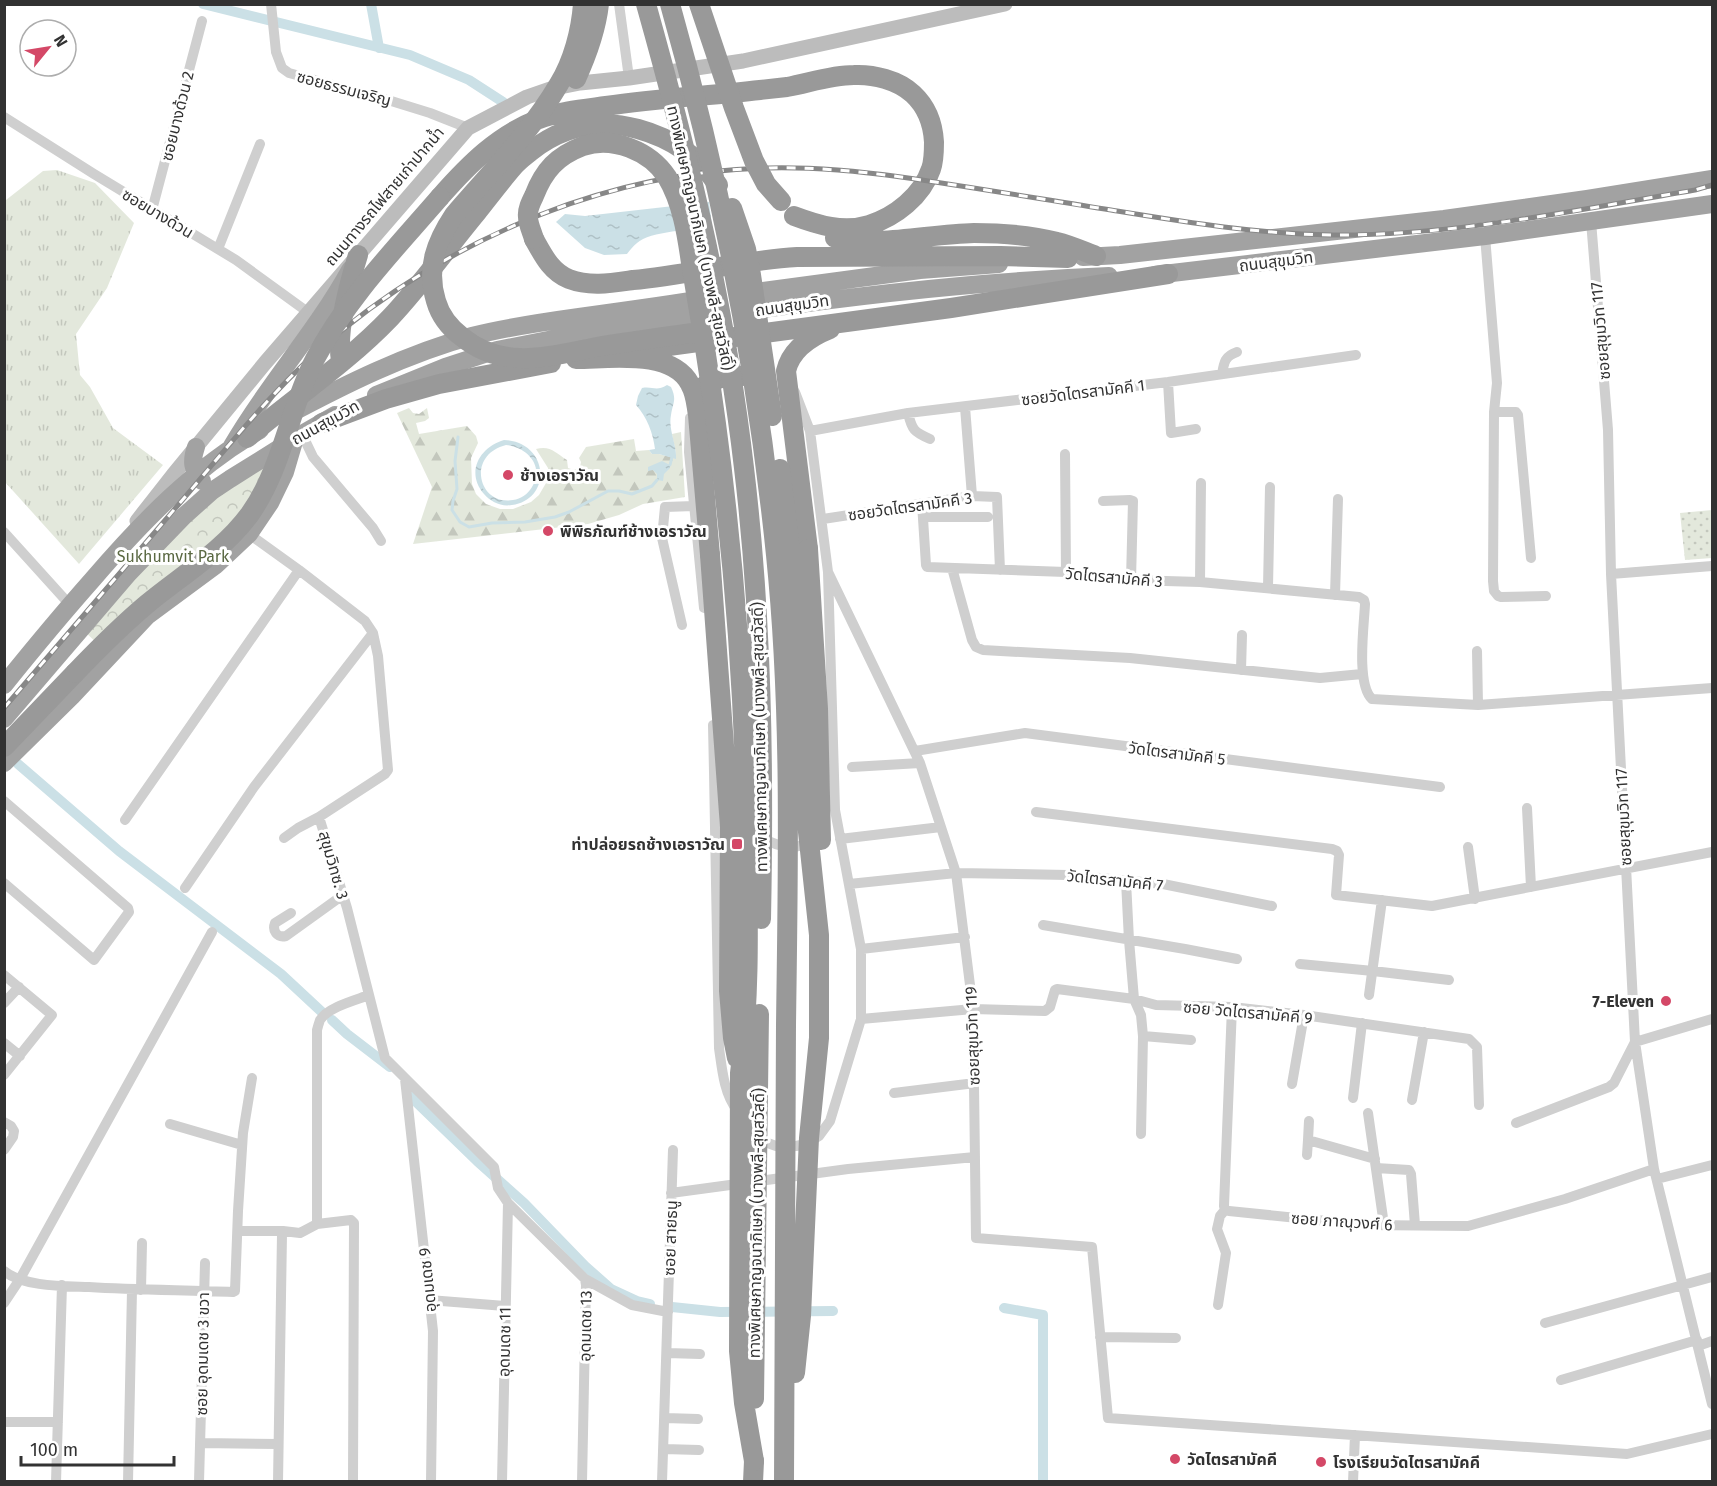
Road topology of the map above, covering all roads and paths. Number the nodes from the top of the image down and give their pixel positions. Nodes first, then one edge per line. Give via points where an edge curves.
1 (272, 4) edge
2 (584, 4) edge
3 (598, 4) edge
4 (619, 4) edge
5 (646, 4) edge
6 (670, 4) edge
7 (699, 4) edge
8 (706, 4) edge
9 (1005, 4) edge
10 (202, 21) dead end
11 (724, 63) junction
12 (629, 78) junction
13 (4, 117) edge
14 (468, 128) junction
15 (260, 144) dead end
16 (515, 164) junction
17 (1713, 179) edge
18 (1713, 204) edge
19 (787, 209) junction
20 (152, 210) junction
21 (1591, 221) junction
22 (1360, 228) junction
23 (1485, 236) junction
24 (218, 249) junction
25 (1362, 250) junction
26 (358, 255) junction
27 (1096, 256) junction
28 (1068, 258) junction
29 (1168, 274) junction
30 (1022, 296) junction
31 (309, 313) junction
32 (852, 321) junction
33 (1237, 352) dead end
34 (1356, 355) dead end
35 (576, 359) junction
36 (342, 361) junction
37 (786, 371) junction
38 (1222, 374) junction
39 (1168, 382) junction
40 (695, 395) junction
41 (965, 407) junction
42 (1494, 412) junction
43 (908, 413) junction
44 (322, 423) junction
45 (1196, 429) dead end
46 (810, 431) junction
47 (298, 436) junction
48 (930, 439) dead end
49 (239, 443) junction
50 (196, 447) junction
51 (1065, 454) dead end
52 (196, 474) junction
53 (1201, 483) dead end
54 (1270, 487) dead end
55 (212, 491) junction
56 (972, 496) junction
57 (1338, 499) dead end
58 (1103, 501) dead end
59 (922, 503) junction
60 (694, 506) junction
61 (923, 517) junction
62 (988, 517) dead end
63 (822, 519) junction
64 (4, 531) edge
65 (249, 534) junction
66 (381, 541) dead end
67 (116, 552) junction
68 (1531, 558) dead end
69 (1713, 566) edge
70 (952, 568) junction
71 (299, 570) junction
72 (1000, 570) junction
73 (828, 572) junction
74 (1066, 572) junction
75 (1611, 574) junction
76 (1131, 580) junction
77 (1200, 582) junction
78 (1268, 588) junction
79 (1335, 595) junction
80 (1546, 596) dead end
81 (70, 605) junction
82 (682, 625) dead end
83 (373, 633) junction
84 (1242, 635) dead end
85 (1477, 651) dead end
86 (1241, 670) junction
87 (1362, 674) junction
88 (4, 685) edge
89 (1713, 688) edge
90 (712, 692) junction
91 (832, 693) junction
92 (796, 694) junction
93 (1617, 696) junction
94 (1478, 705) junction
95 (4, 718) edge
96 (4, 747) edge
97 (915, 752) junction
98 (4, 763) edge
99 (920, 763) junction
100 (852, 767) dead end
101 (714, 772) junction
102 (1440, 787) dead end
103 (4, 801) edge
104 (1527, 808) dead end
105 (835, 810) junction
106 (1036, 812) dead end
107 (319, 817) junction
108 (125, 820) dead end
109 (941, 827) junction
110 (284, 838) dead end
111 (840, 839) junction
112 (1468, 847) dead end
113 (1713, 852) edge
114 (1625, 870) junction
115 (956, 873) junction
116 (1126, 881) junction
117 (4, 883) edge
118 (849, 884) junction
119 (1531, 887) junction
120 (185, 888) dead end
121 (343, 895) junction
122 (1475, 899) junction
123 (1382, 900) junction
124 (1272, 906) dead end
125 (291, 913) dead end
126 (1043, 925) dead end
127 (212, 932) dead end
128 (819, 935) junction
129 (965, 937) junction
130 (1129, 940) junction
131 (861, 949) junction
132 (1237, 959) dead end
133 (1300, 964) dead end
134 (1373, 970) junction
135 (4, 975) edge
136 (1449, 980) dead end
137 (19, 987) junction
138 (369, 995) junction
139 (1369, 995) dead end
140 (1134, 999) junction
141 (4, 1003) edge
142 (1232, 1007) junction
143 (973, 1009) junction
144 (1304, 1015) junction
145 (861, 1019) junction
146 (1713, 1019) edge
147 (1362, 1023) junction
148 (1424, 1032) junction
149 (1143, 1036) junction
150 (1191, 1040) dead end
151 (1635, 1041) junction
152 (4, 1042) edge
153 (20, 1056) junction
154 (740, 1072) junction
155 (4, 1075) edge
156 (252, 1078) dead end
157 (406, 1082) junction
158 (975, 1083) junction
159 (1292, 1084) dead end
160 (894, 1093) dead end
161 (1353, 1098) dead end
162 (1412, 1100) dead end
163 (1479, 1106) dead end
164 (1368, 1113) dead end
165 (1309, 1121) dead end
166 (4, 1122) edge
167 (1516, 1123) dead end
168 (170, 1124) dead end
169 (1141, 1134) dead end
170 (1308, 1140) junction
171 (242, 1145) junction
172 (4, 1150) edge
173 (672, 1150) dead end
174 (1307, 1155) dead end
175 (975, 1157) junction
176 (1376, 1164) junction
177 (1713, 1165) edge
178 (1655, 1174) junction
179 (498, 1188) joint
180 (671, 1193) junction
181 (508, 1203) junction
182 (1225, 1210) junction
183 (317, 1224) junction
184 (1384, 1225) junction
185 (1415, 1225) junction
186 (238, 1231) junction
187 (283, 1231) junction
188 (142, 1243) dead end
189 (205, 1263) dead end
190 (4, 1271) edge
191 (1713, 1277) edge
192 (585, 1278) junction
193 (20, 1279) junction
194 (1683, 1285) junction
195 (63, 1286) junction
196 (136, 1290) junction
197 (204, 1291) junction
198 (429, 1300) junction
199 (4, 1303) edge
200 (1218, 1305) dead end
201 (505, 1306) junction
202 (668, 1312) junction
203 (1545, 1323) dead end
204 (1100, 1337) junction
205 (1176, 1338) dead end
206 (1713, 1341) edge
207 (1697, 1343) junction
208 (667, 1353) junction
209 (700, 1354) dead end
210 (1561, 1380) dead end
211 (1713, 1404) edge
212 (665, 1418) junction
213 (698, 1419) dead end
214 (4, 1422) edge
215 (58, 1422) junction
216 (1713, 1434) edge
217 (1355, 1435) junction
218 (200, 1443) junction
219 (278, 1444) junction
220 (664, 1449) junction
221 (699, 1450) dead end
222 (784, 1460) junction
223 (753, 1461) junction
224 (56, 1482) edge
225 (128, 1482) edge
226 (199, 1482) edge
227 (278, 1482) edge
228 (353, 1482) edge
229 (431, 1482) edge
230 (501, 1482) edge
231 (582, 1482) edge
232 (662, 1482) edge
233 (753, 1482) edge
234 (784, 1482) edge
235 (1353, 1482) edge

1 - 14 street, ซอยธรรมเจริญ via 276,52 282,68 289,73 414,102
2 - 30 highway, bridge via 578,38 560,83 539,115 454,215 435,250 431,272 437,306 446,321 470,344 501,357 524,359 918,302
3 - 16 highway, bridge via 593,36 570,92
4 - 12 street
5 - 223 highway, ทางพิเศษกาญจนาภิเษก (บางพลี-สุขสวัสดิ์), bridge via 709,258 744,467 754,564 760,662 762,865
6 - 222 highway, ทางพิเศษกาญจนาภิเษก (บางพลี-สุขสวัสดิ์), bridge via 713,168 749,352 780,600 788,864
7 - 19 highway, bridge via 754,161 766,184
8 - 11 street
9 - 11 main road, ถนนทางรถไฟสายเก่าปากน้ำ
10 - 20 street, ซอยบางด้วน 2
11 - 12 main road, ถนนทางรถไฟสายเก่าปากน้ำ
12 - 14 main road, ถนนทางรถไฟสายเก่าปากน้ำ via 550,89
13 - 20 street, ซอยบางด้วน
14 - 26 main road, ถนนทางรถไฟสายเก่าปากน้ำ
15 - 24 street
16 - 36 highway via 390,317
16 - 128 highway, bridge via 543,142 579,126 614,124 634,128 669,140 703,165 736,217 751,275 788,533 800,665 810,858
17 - 22 highway, ถนนสุขุมวิท
18 - 21 highway, ถนนสุขุมวิท
19 - 27 highway via 814,232 844,240 884,241 973,233 1058,242
19 - 96 highway, bridge via 821,226 852,228 886,218 913,198 931,170 934,145 928,114 912,93 899,84 853,75 785,87 630,102 562,113 502,138 440,197 340,317 315,359 272,475 249,514 230,537 109,639
20 - 24 street, ซอยบางด้วน
21 - 23 highway, ถนนสุขุมวิท
21 - 75 street, ซอยสุขุมวิท 117 via 1608,430
22 - 25 highway
22 - 27 highway, ถนนสุขุมวิท
23 - 25 highway, ถนนสุขุมวิท
23 - 42 street via 1497,383
24 - 31 street, ซอยบางด้วน
25 - 29 highway, ถนนสุขุมวิท
26 - 31 main road, ถนนทางรถไฟสายเก่าปากน้ำ
26 - 36 highway via 348,288 339,348
26 - 49 highway via 320,318 248,417
27 - 28 highway, ถนนสุขุมวิท
28 - 49 highway, ถนนสุขุมวิท via 920,270 506,328 426,351 380,370
28 - 154 highway, bridge via 775,258 665,277 588,284 558,273 546,262 534,239 528,218 530,206 542,177 559,158 597,143 623,145 655,162 666,175 686,230 706,353 722,470 743,702 748,951 746,1032
29 - 30 highway
29 - 44 highway, ถนนสุขุมวิท via 923,289 558,338 497,350 445,367 360,402
30 - 32 highway
31 - 50 main road, ถนนทางรถไฟสายเก่าปากน้ำ
32 - 35 highway
32 - 37 highway via 804,343 792,356
33 - 38 street via 1228,355
34 - 38 street, ซอยวัดไตรสามัคคี 1
35 - 40 highway via 641,358 668,363 685,376
35 - 44 highway via 439,384
36 - 49 highway
37 - 46 street
37 - 128 highway, bridge via 808,549 816,666
38 - 39 street, ซอยวัดไตรสามัคคี 1
39 - 41 street, ซอยวัดไตรสามัคคี 1
39 - 45 street via 1171,433
40 - 60 street via 689,452
40 - 92 highway via 704,386 733,375 759,377 764,382
40 - 154 highway, bridge via 730,827 730,1015
41 - 43 street, ซอยวัดไตรสามัคคี 1
41 - 56 street
42 - 68 street via 1518,415
42 - 80 street via 1494,591 1498,597
43 - 46 street, ซอยวัดไตรสามัคคี 1
43 - 48 street via 911,428
44 - 47 highway, ถนนสุขุมวิท
46 - 63 street
47 - 55 highway, ถนนสุขุมวิท
47 - 65 highway via 270,503
47 - 66 street
49 - 52 highway, ถนนสุขุมวิท
50 - 52 highway via 192,461
50 - 67 main road, ถนนทางรถไฟสายเก่าปากน้ำ
51 - 74 street
52 - 55 highway
52 - 67 highway, ถนนสุขุมวิท
53 - 77 street
54 - 78 street
55 - 95 highway, ถนนสุขุมวิท via 129,573
56 - 59 street, ซอยวัดไตรสามัคคี 3
56 - 72 street, ซอยวัดไตรสามัคคี 3 via 997,497
57 - 79 street
58 - 76 street via 1133,501
59 - 61 street, วัดไตรสามัคคี 3
59 - 63 street, ซอยวัดไตรสามัคคี 3
60 - 82 street via 665,507 663,513 662,538
60 - 90 street
61 - 62 street
61 - 70 street, วัดไตรสามัคคี 3 via 926,565
63 - 73 street
64 - 81 street
65 - 71 street
65 - 98 highway via 216,565 147,616
67 - 81 highway, ถนนสุขุมวิท
69 - 75 street
70 - 72 street, วัดไตรสามัคคี 3
70 - 86 street via 972,640 982,650 1130,658
71 - 83 street via 365,621
71 - 108 street
72 - 74 street, วัดไตรสามัคคี 3
73 - 91 street
73 - 97 street, ซอยสุขุมวิท 119
74 - 76 street, วัดไตรสามัคคี 3
75 - 93 street, ซอยสุขุมวิท 117
76 - 77 street, วัดไตรสามัคคี 3
77 - 78 street, วัดไตรสามัคคี 3
78 - 79 street, วัดไตรสามัคคี 3
79 - 87 street, วัดไตรสามัคคี 3 via 1364,600
81 - 88 highway, ถนนสุขุมวิท
83 - 107 street, สุขุมวิทซ. 3 via 388,770
83 - 120 street via 254,788
84 - 86 street
85 - 94 street
86 - 87 street via 1320,678
87 - 94 street via 1372,699
89 - 93 street
90 - 92 street via 726,698
90 - 101 street
91 - 92 street
91 - 105 street
93 - 94 street
93 - 114 street, ซอยสุขุมวิท 117
97 - 99 street, ซอยสุขุมวิท 119
97 - 102 street, วัดไตรสามัคคี 5 via 1025,733
99 - 100 street
99 - 109 street, ซอยสุขุมวิท 119
101 - 105 street via 741,820 757,835 776,844 790,848 808,843
101 - 145 street via 718,1048 731,1103 765,1142 796,1146 819,1136 830,1121
103 - 117 street via 129,912 94,960
104 - 119 street
105 - 111 street
106 - 123 street via 1332,849 1339,855 1336,895
107 - 110 street
107 - 121 street, สุขุมวิทซ. 3
109 - 111 street
109 - 115 street, ซอยสุขุมวิท 119
111 - 118 street
112 - 122 street
113 - 114 street
114 - 119 street
114 - 151 street, ซอยสุขุมวิท 117
115 - 116 street, วัดไตรสามัคคี 7 via 1068,875
115 - 118 street, วัดไตรสามัคคี 7
115 - 129 street, ซอยสุขุมวิท 119
116 - 124 street, วัดไตรสามัคคี 7 via 1163,884
116 - 130 street
118 - 131 street
119 - 122 street
121 - 125 street via 286,936 279,936 275,923
121 - 138 street, สุขุมวิทซ. 3
122 - 123 street via 1432,906
123 - 134 street
126 - 130 street
127 - 193 street
128 - 222 highway, bridge via 819,1038 809,1137 802,1305
129 - 131 street
129 - 143 street, ซอยสุขุมวิท 119
130 - 132 street
130 - 140 street
131 - 145 street
133 - 134 street
134 - 136 street
134 - 139 street
135 - 137 street
137 - 141 street
137 - 153 street via 52,1015
138 - 157 street, สุขุมวิทซ. 3 via 384,1057
138 - 183 street via 327,1013 317,1030
140 - 142 street, ซอย วัดไตรสามัคคี 9 via 1156,1005
140 - 143 street, ซอย วัดไตรสามัคคี 9 via 1057,988 1045,1011
140 - 149 street via 1141,1015
142 - 144 street, ซอย วัดไตรสามัคคี 9
142 - 182 street
143 - 145 street
143 - 158 street, ซอยสุขุมวิท 119
144 - 147 street, ซอย วัดไตรสามัคคี 9
144 - 159 street
146 - 151 street
147 - 148 street, ซอย วัดไตรสามัคคี 9
147 - 161 street
148 - 162 street
148 - 163 street, ซอย วัดไตรสามัคคี 9 via 1469,1039 1477,1047
149 - 150 street
149 - 169 street
151 - 167 street via 1609,1087
151 - 178 street, ซอยสุขุมวิท 117
152 - 153 street
153 - 155 street
154 - 223 highway, bridge via 739,1351
156 - 171 street
157 - 179 street, สุขุมวิทซ. 3 via 494,1167
157 - 198 street, อุดมเดช 9
158 - 160 street
158 - 175 street, ซอยสุขุมวิท 119
164 - 176 street
165 - 170 street
166 - 172 street via 14,1131
168 - 171 street
170 - 174 street
170 - 176 street
171 - 186 street
173 - 180 street
175 - 180 street, ซอย สายธนู via 848,1169
175 - 204 street, ซอยสุขุมวิท 119 via 976,1238 1092,1247
176 - 184 street
176 - 185 street via 1409,1170 1412,1174
177 - 178 street, ซอย ภาณุวงศ์ 6
178 - 185 street, ซอย ภาณุวงศ์ 6 via 1468,1226
178 - 194 street, ซอยสุขุมวิท 117
179 - 181 street, อุดมเดช 13
180 - 202 street, ซอย สายธนู
181 - 192 street, อุดมเดช 13
181 - 201 street, อุดมเดช 11
182 - 184 street, ซอย ภาณุวงศ์ 6
182 - 200 street via 1217,1229 1226,1253
183 - 187 street via 300,1233
183 - 228 street via 354,1222
184 - 185 street, ซอย ภาณุวงศ์ 6
186 - 187 street
186 - 197 street via 235,1291
187 - 219 street
188 - 196 street
189 - 197 street, ซอย อุดมเดช 3 ขวา
190 - 193 street
191 - 194 street
192 - 202 street via 632,1305
192 - 231 street, อุดมเดช 13
193 - 195 street
193 - 199 street
194 - 203 street
194 - 207 street, ซอยสุขุมวิท 117
195 - 196 street
195 - 215 street
196 - 197 street
196 - 225 street
197 - 218 street, ซอย อุดมเดช 3 ขวา
198 - 201 street
198 - 229 street, อุดมเดช 9 via 433,1331
201 - 230 street, อุดมเดช 11
202 - 208 street, ซอย สายธนู
204 - 205 street
204 - 217 street, ซอยสุขุมวิท 119 via 1108,1418
206 - 207 street
207 - 210 street
207 - 211 street, ซอยสุขุมวิท 117
208 - 209 street
208 - 212 street, ซอย สายธนู
212 - 213 street
212 - 220 street, ซอย สายธนู
214 - 215 street
215 - 224 street
216 - 217 street via 1628,1454
217 - 235 street
218 - 219 street
218 - 226 street, ซอย อุดมเดช 3 ขวา
219 - 227 street
220 - 221 street
220 - 232 street, ซอย สายธนู
222 - 234 highway, ทางพิเศษกาญจนาภิเษก (บางพลี-สุขสวัสดิ์), bridge
223 - 233 highway, ทางพิเศษกาญจนาภิเษก (บางพลี-สุขสวัสดิ์)

